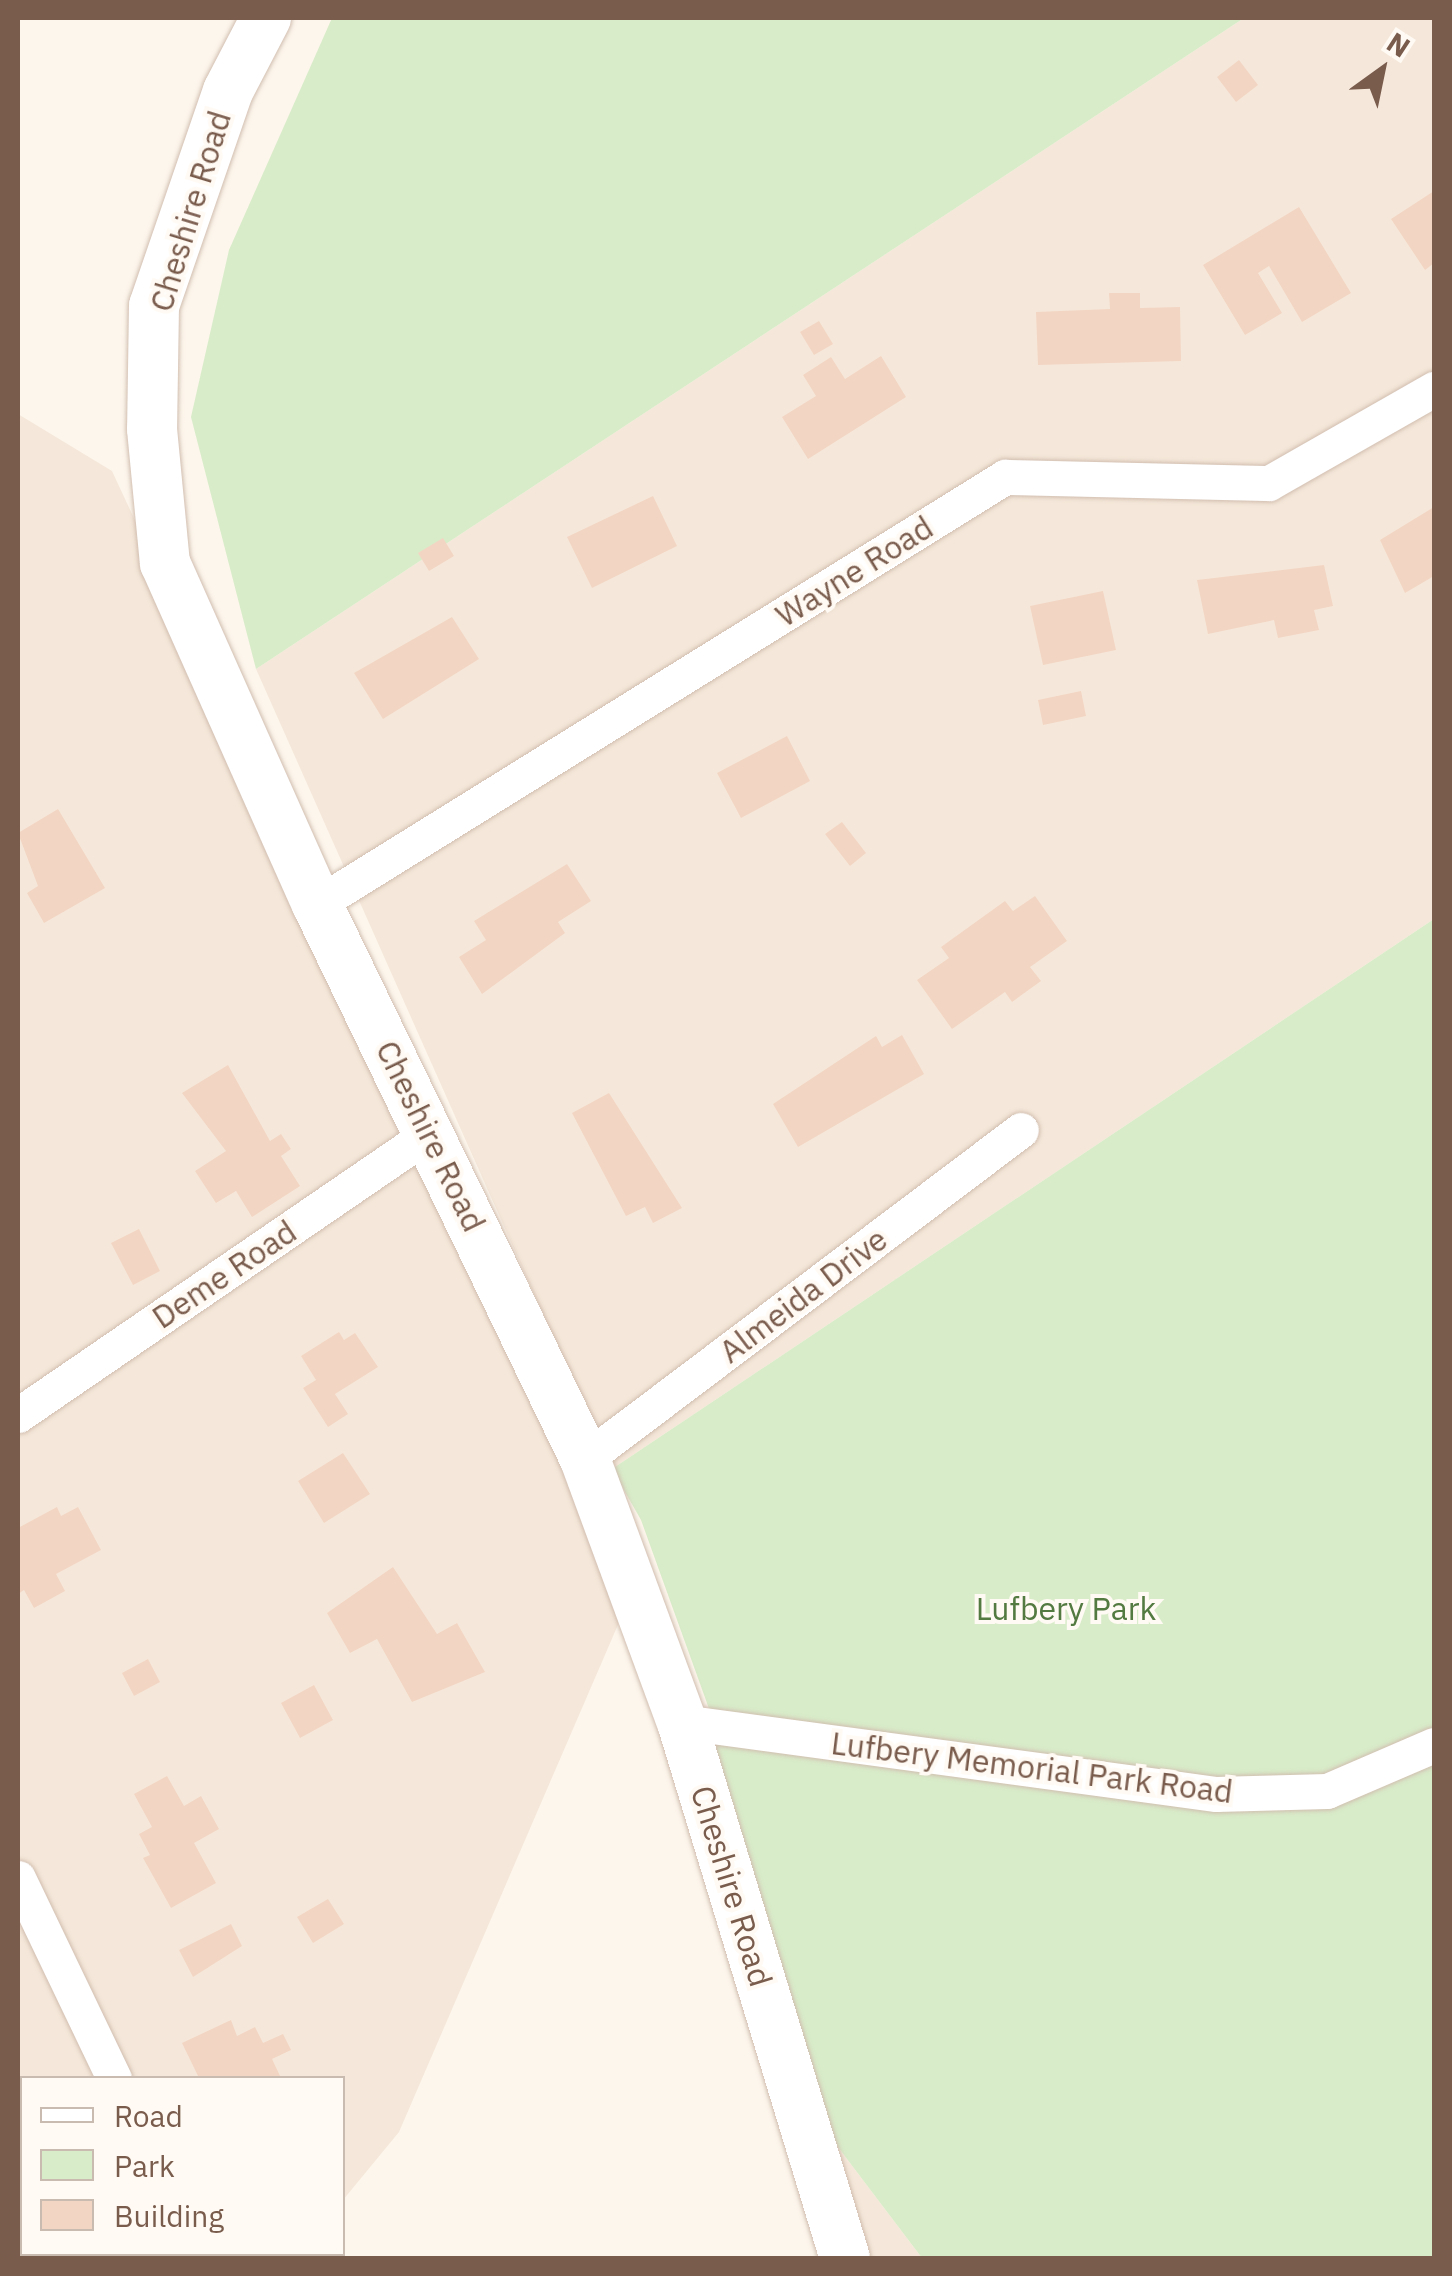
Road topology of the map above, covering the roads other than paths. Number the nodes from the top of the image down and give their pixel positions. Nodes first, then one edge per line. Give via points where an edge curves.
1 (266, 18) edge
2 (1434, 389) edge
3 (317, 904) junction
4 (1021, 1130) dead end
5 (430, 1133) junction
6 (18, 1415) edge
7 (585, 1459) junction
8 (682, 1722) junction
9 (1434, 1744) edge
10 (18, 1878) edge
11 (113, 2076) edge
12 (845, 2258) edge

1 - 3 street, Cheshire Road via 228,91 154,306 152,429 165,562
2 - 3 street, Wayne Road via 1269,484 1004,477
3 - 5 street, Cheshire Road
4 - 7 street, Almeida Drive
5 - 6 street, Deme Road
5 - 7 street, Cheshire Road
7 - 8 street, Cheshire Road
8 - 9 street, Lufbery Memorial Park Road via 1216,1794 1327,1791
8 - 12 street, Cheshire Road
10 - 11 street

